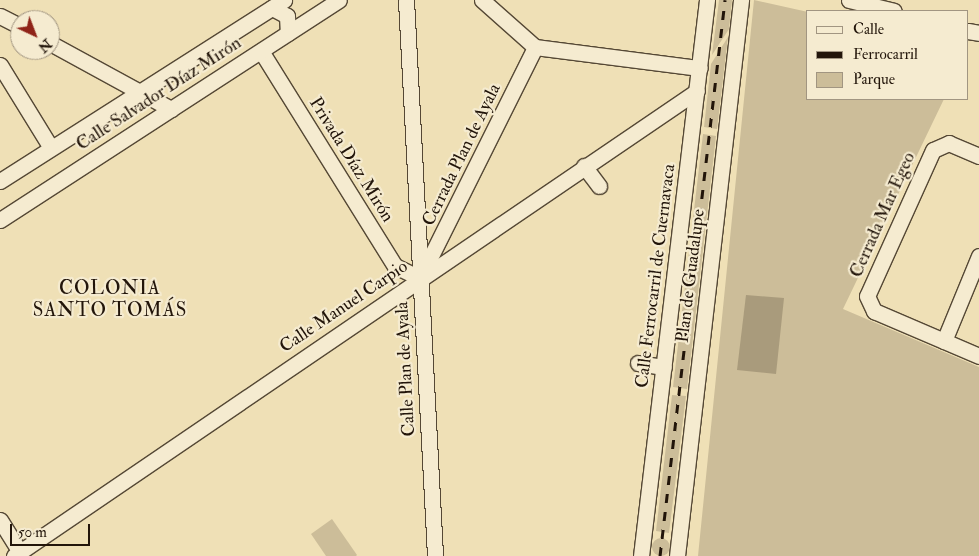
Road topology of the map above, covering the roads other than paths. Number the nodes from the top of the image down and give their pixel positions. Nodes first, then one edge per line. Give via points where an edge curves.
1 (339, 0) edge
2 (406, 0) edge
3 (482, 0) edge
4 (707, 0) edge
5 (741, 0) edge
6 (849, 0) edge
7 (278, 4) edge
8 (890, 10) edge
9 (288, 33) junction
10 (60, 47) edge
11 (535, 47) junction
12 (261, 50) junction
13 (0, 65) edge
14 (700, 68) junction
15 (697, 91) junction
16 (141, 92) junction
17 (171, 109) junction
18 (50, 148) junction
19 (979, 156) edge
20 (584, 166) junction
21 (0, 181) edge
22 (599, 186) dead end
23 (0, 220) edge
24 (979, 256) edge
25 (420, 278) junction
26 (944, 341) junction
27 (979, 356) edge
28 (638, 363) dead end
29 (664, 367) junction
30 (0, 520) edge
31 (17, 554) edge
32 (435, 556) edge
33 (641, 556) edge
34 (677, 556) edge

1 - 9 street, Calle Salvador Díaz Mirón
2 - 25 street, Calle Plan de Ayala
3 - 11 street
4 - 14 street, Calle Ferrocarril de Cuernavaca
5 - 34 street, Plan de Guadalupe
6 - 8 street
7 - 9 street via 286,16
7 - 16 street, Calle Salvador Díaz Mirón
9 - 12 street, Calle Salvador Díaz Mirón
10 - 16 street
11 - 14 street
11 - 25 street, Cerrada Plan de Ayala
12 - 17 street, Calle Salvador Díaz Mirón
12 - 25 street, Privada Díaz Mirón via 395,266
13 - 18 street
14 - 15 street, Calle Ferrocarril de Cuernavaca
15 - 20 street, Calle Manuel Carpio
15 - 29 street, Calle Ferrocarril de Cuernavaca
16 - 17 street
16 - 18 street, Calle Salvador Díaz Mirón
17 - 23 street, Calle Salvador Díaz Mirón
18 - 21 street, Calle Salvador Díaz Mirón
19 - 26 street, Cerrada Mar Egeo via 949,143 933,150 867,296 874,311
20 - 22 street
20 - 25 street, Calle Manuel Carpio
24 - 26 street
25 - 31 street, Calle Manuel Carpio
25 - 32 street, Calle Plan de Ayala
26 - 27 street
28 - 29 street
29 - 33 street, Calle Ferrocarril de Cuernavaca
30 - 31 street

